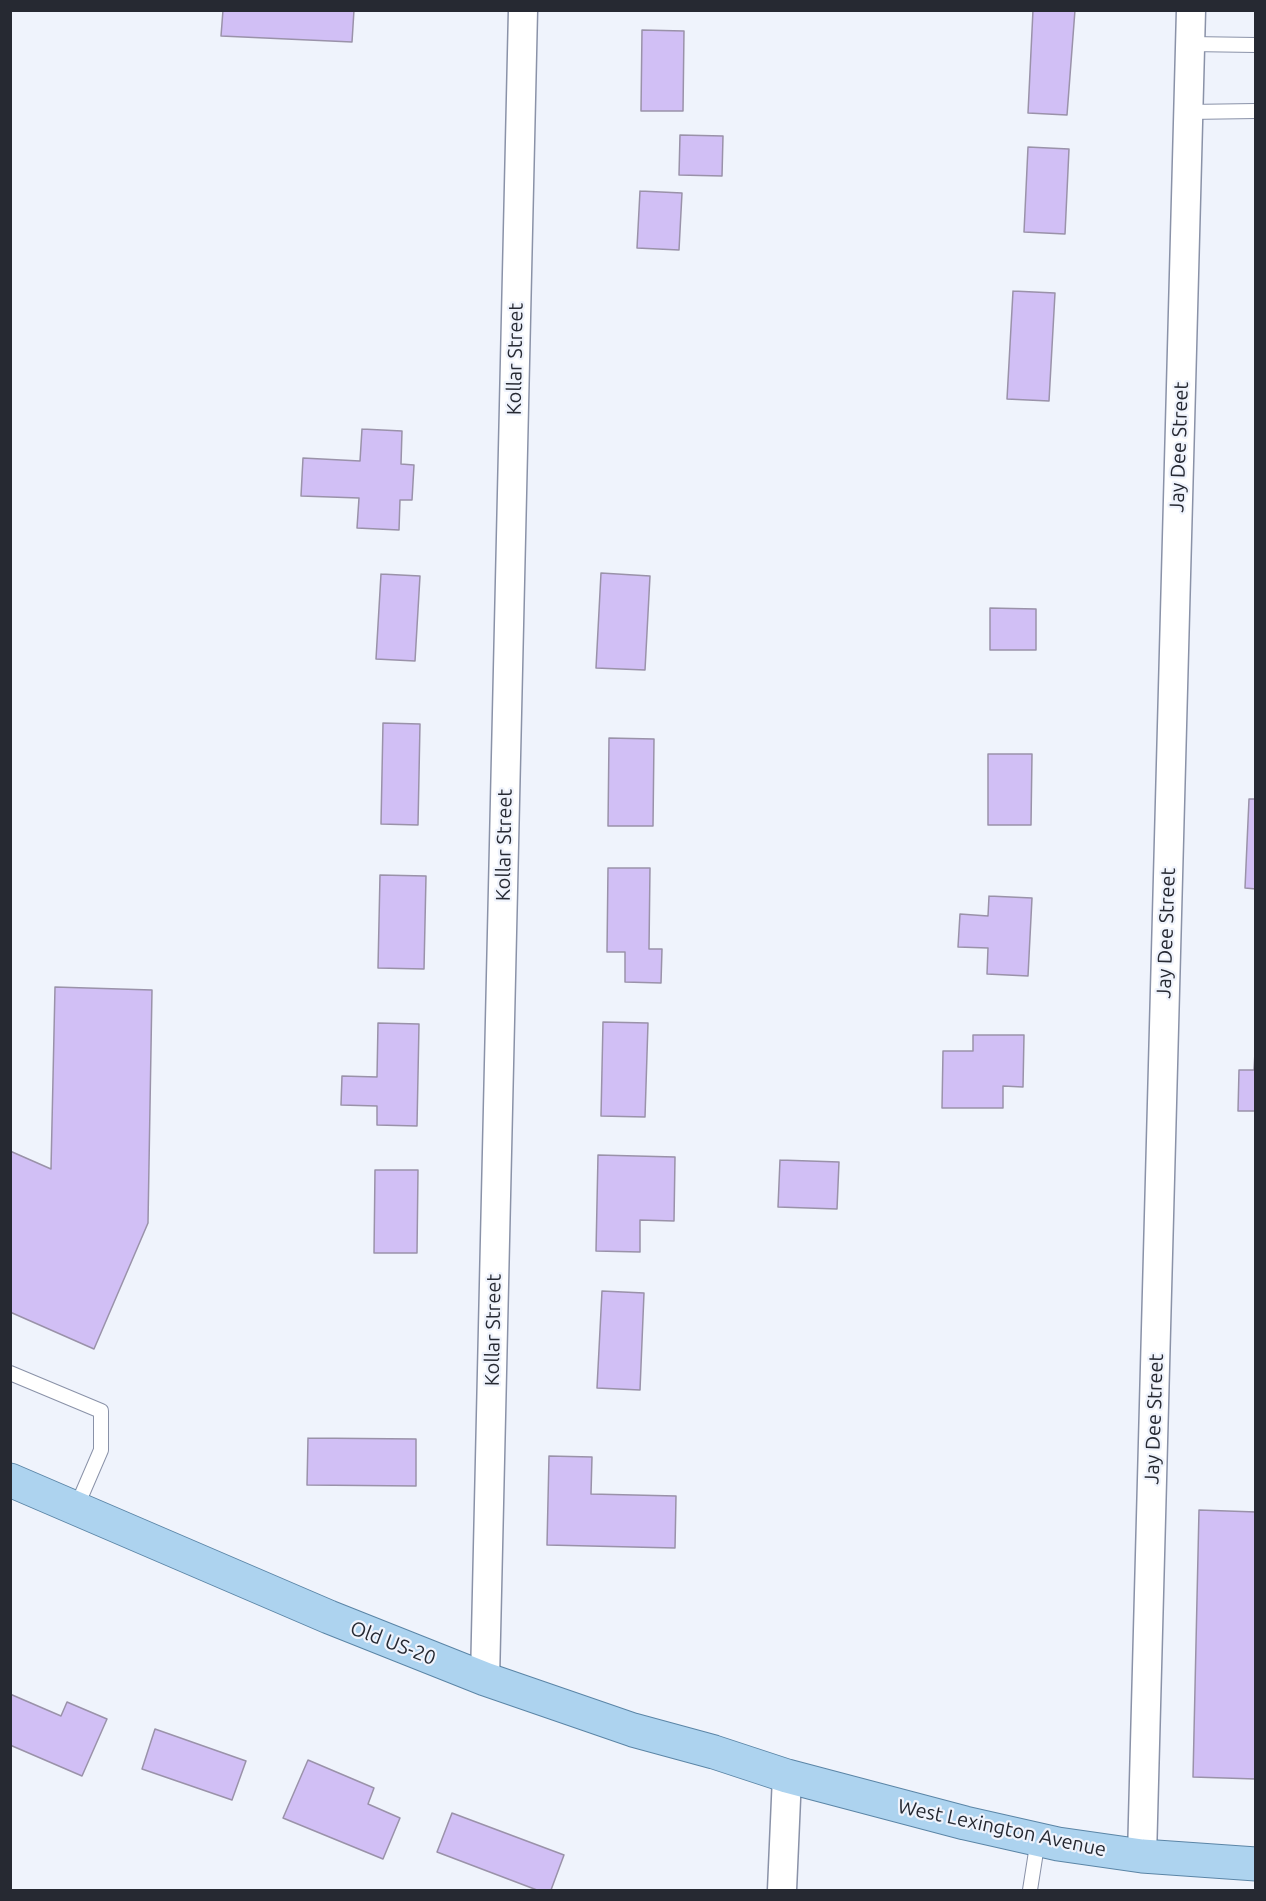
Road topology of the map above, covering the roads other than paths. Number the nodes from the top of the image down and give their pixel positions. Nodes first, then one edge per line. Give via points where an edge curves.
1 (523, 10) edge
2 (1191, 10) edge
3 (1190, 45) junction
4 (1256, 45) edge
5 (1256, 111) edge
6 (1188, 112) junction
7 (10, 1373) edge
8 (10, 1479) edge
9 (76, 1508) junction
10 (484, 1679) junction
11 (787, 1776) junction
12 (1038, 1839) junction
13 (1142, 1856) junction
14 (1256, 1864) edge
15 (782, 1890) edge
16 (1030, 1890) edge

1 - 10 street, Kollar Street
2 - 3 street, Jay Dee Street
3 - 4 lane
3 - 6 street, Jay Dee Street
5 - 6 lane
6 - 13 street, Jay Dee Street
7 - 9 lane via 101,1411 101,1450
8 - 9 main road, Old US-20
9 - 10 main road, Old US-20
10 - 11 main road, Old US-20 via 633,1730
11 - 12 main road, West Lexington Avenue
11 - 15 street
12 - 13 main road, West Lexington Avenue
12 - 16 lane
13 - 14 main road, West Lexington Avenue

